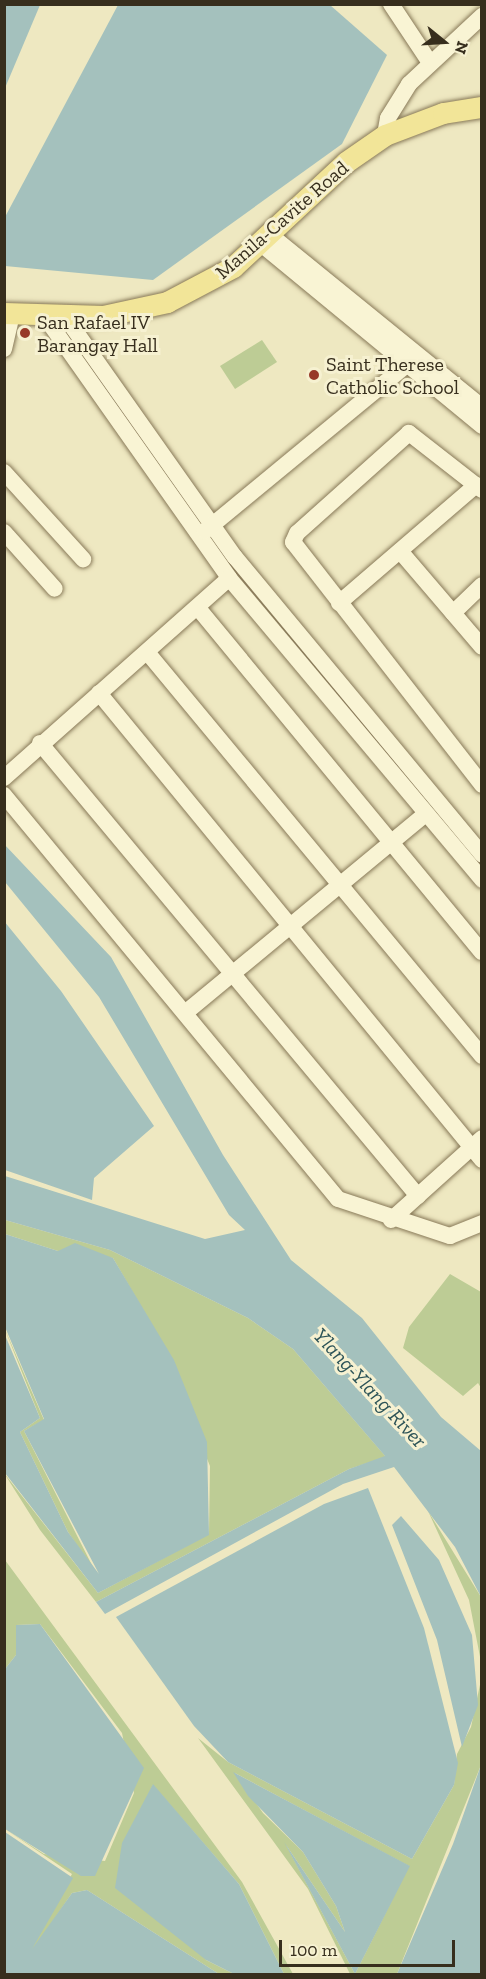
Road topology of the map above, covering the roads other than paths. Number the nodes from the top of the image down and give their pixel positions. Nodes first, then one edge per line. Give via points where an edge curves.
1 (391, 4) edge
2 (482, 16) edge
3 (430, 63) junction
4 (482, 107) edge
5 (386, 135) junction
6 (265, 239) junction
7 (8, 313) edge
8 (43, 314) junction
9 (64, 315) junction
10 (4, 349) edge
11 (412, 361) junction
12 (482, 407) edge
13 (482, 426) edge
14 (4, 472) edge
15 (479, 487) edge
16 (214, 525) junction
17 (4, 532) edge
18 (199, 535) junction
19 (400, 551) junction
20 (83, 560) dead end
21 (229, 578) junction
22 (482, 585) edge
23 (55, 589) dead end
24 (339, 603) junction
25 (198, 608) junction
26 (453, 613) junction
27 (482, 647) edge
28 (147, 652) junction
29 (99, 693) junction
30 (40, 743) junction
31 (4, 778) edge
32 (482, 785) edge
33 (4, 795) edge
34 (424, 815) junction
35 (390, 843) junction
36 (482, 855) edge
37 (482, 880) edge
38 (338, 885) junction
39 (288, 926) junction
40 (482, 952) edge
41 (230, 973) junction
42 (185, 1014) junction
43 (482, 1056) edge
44 (478, 1149) edge
45 (418, 1196) junction
46 (391, 1220) junction
47 (482, 1223) edge

1 - 3 street
2 - 3 street
3 - 5 street via 388,118
4 - 5 main road, Manila-Cavite Road via 443,113
5 - 6 main road, Manila-Cavite Road via 346,162
6 - 9 main road, Manila-Cavite Road via 212,281 167,302 120,315
6 - 11 street
7 - 8 main road, Manila-Cavite Road
7 - 10 street
8 - 9 main road, Manila-Cavite Road
8 - 18 street
9 - 16 street
11 - 12 street
11 - 13 street
11 - 16 street
14 - 20 street
15 - 19 street
15 - 24 street via 419,436 404,436 294,538 294,547
16 - 18 street
16 - 36 street
17 - 23 street
18 - 21 street
19 - 24 street
19 - 26 street
21 - 25 street
21 - 34 street
22 - 26 street
24 - 32 street
25 - 28 street
25 - 35 street
26 - 27 street
28 - 29 street
28 - 38 street
29 - 30 street
29 - 39 street
30 - 31 street
30 - 41 street
33 - 42 street
34 - 35 street
34 - 37 street
35 - 38 street
35 - 40 street
38 - 39 street
38 - 43 street
39 - 41 street
39 - 44 street
41 - 42 street
41 - 45 street
42 - 46 street via 338,1199
44 - 45 street
45 - 46 street
46 - 47 street via 450,1236

